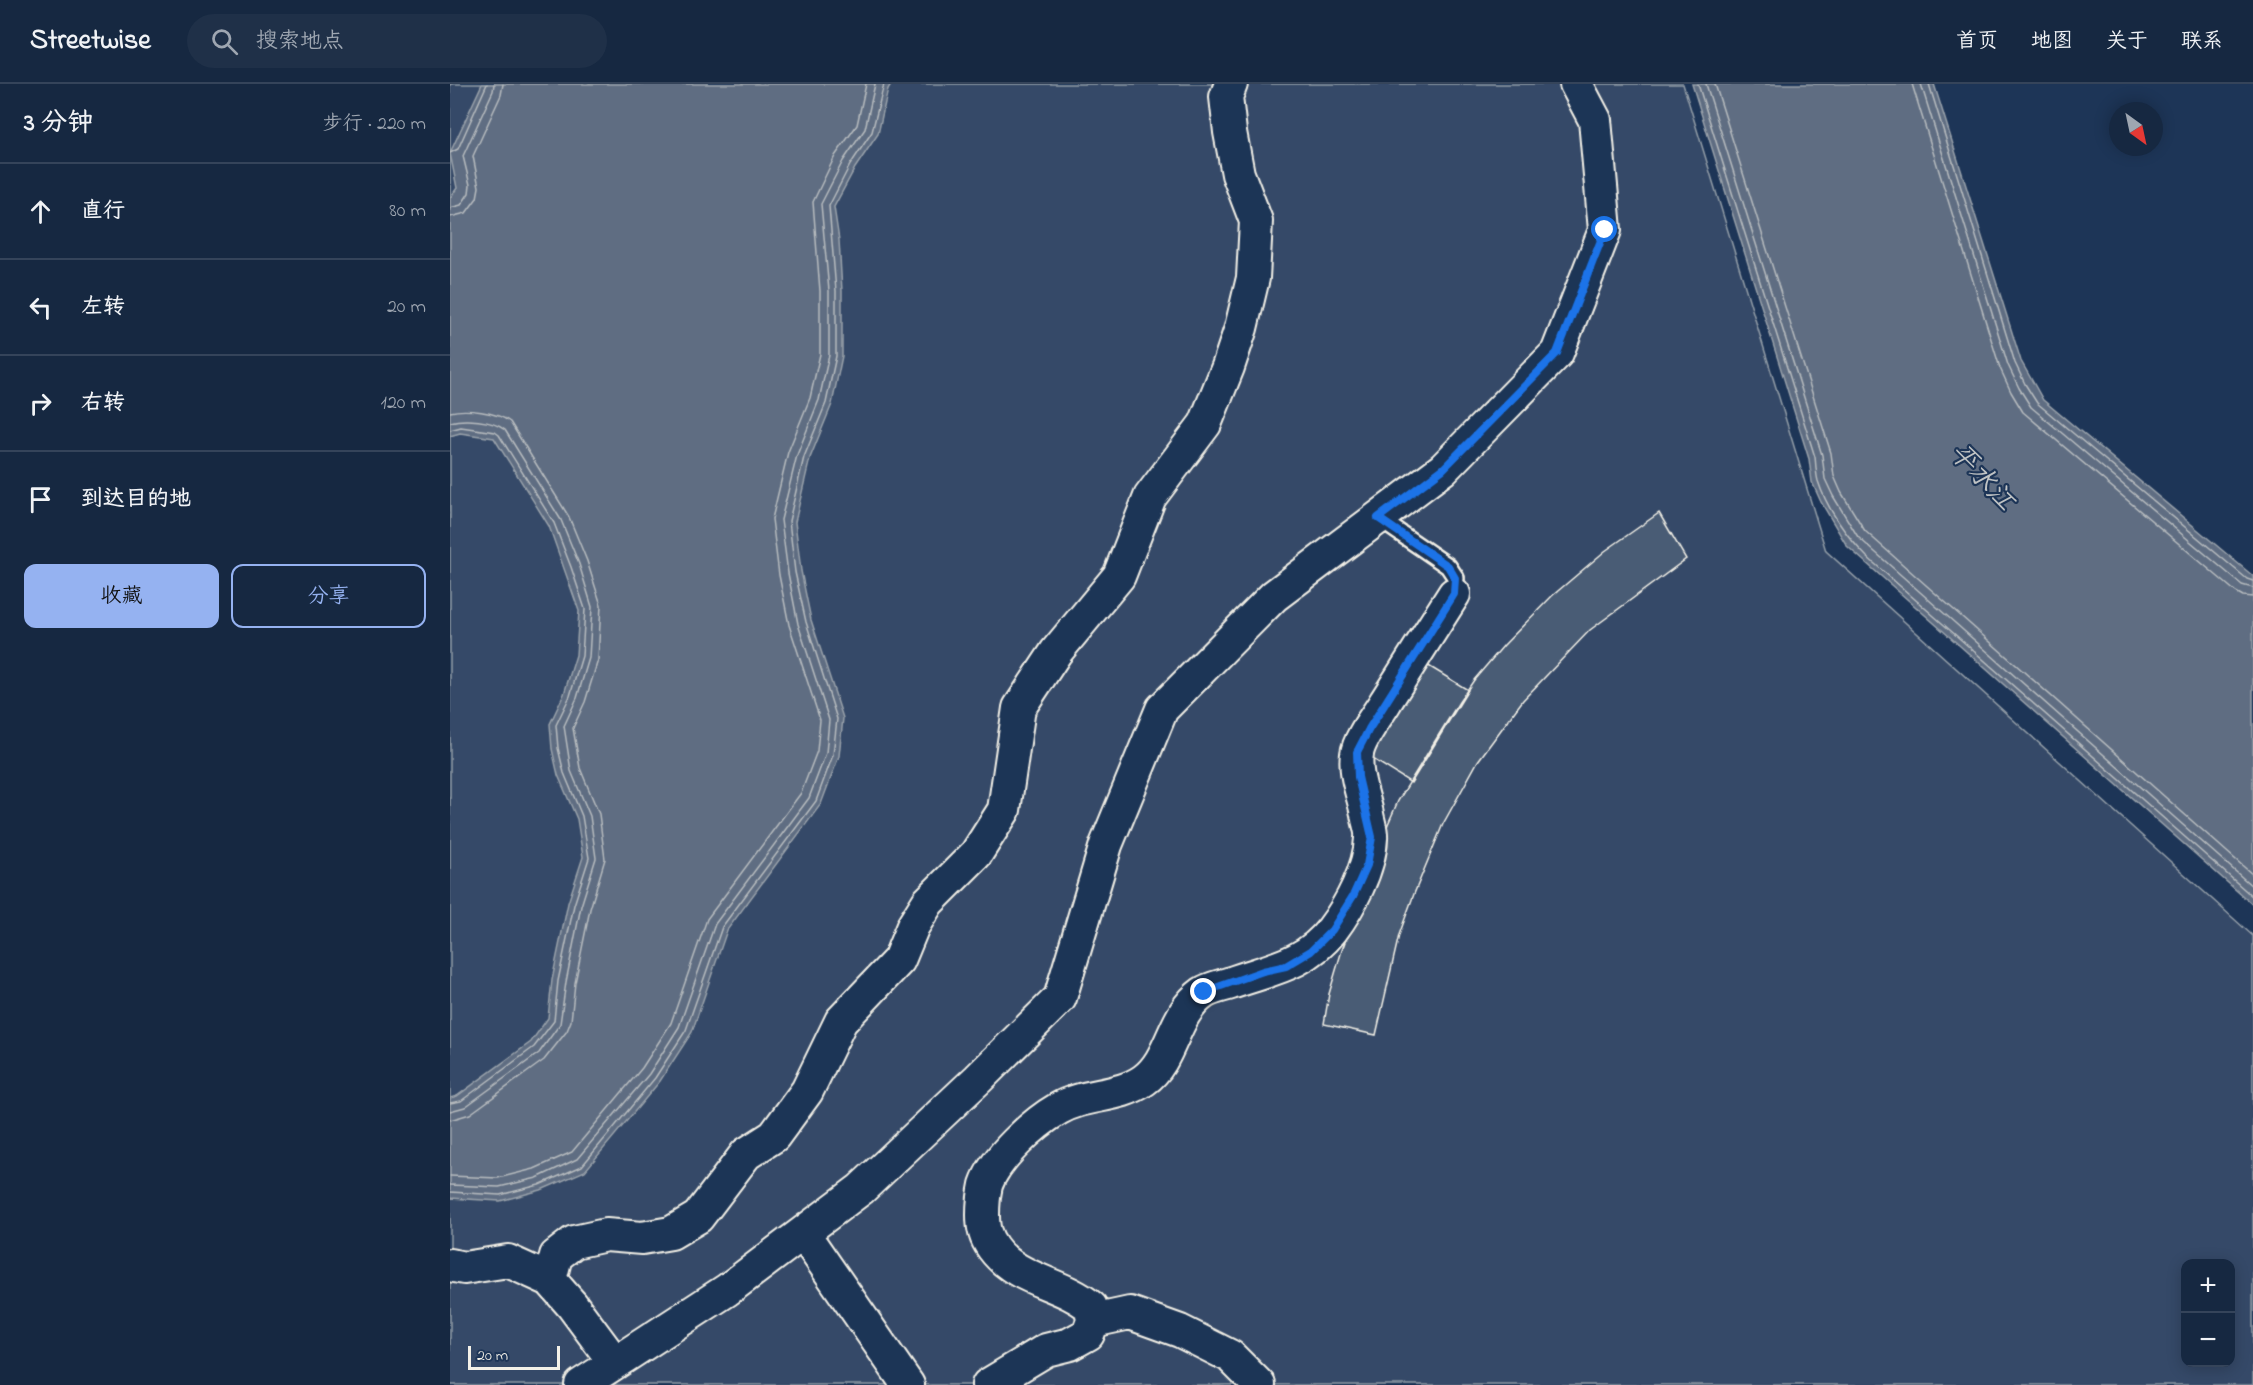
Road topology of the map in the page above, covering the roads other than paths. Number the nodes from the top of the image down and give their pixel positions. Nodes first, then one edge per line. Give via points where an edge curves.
1 (1231, 84) edge
2 (1576, 84) edge
3 (1378, 518) junction
4 (1454, 594) joint
5 (803, 1233) junction
6 (450, 1265) edge
7 (550, 1280) junction
8 (1093, 1321) junction
9 (615, 1363) junction
10 (581, 1385) edge
11 (909, 1385) edge
12 (988, 1385) edge
13 (1259, 1385) edge

1 - 7 street via 1226,97 1230,132 1238,174 1256,221 1253,278 1241,328 1205,424 1150,497 1119,576 1056,652 1019,708 1004,810 976,854 928,902 899,960 841,1021 807,1091 774,1136 746,1154 698,1217 670,1233 642,1238 606,1235 574,1242 556,1256
2 - 3 street via 1595,120 1605,230 1557,353 1443,469
3 - 4 lane via 1448,566 1455,578
3 - 5 street via 1274,596 1162,709 1106,845 1060,998 861,1189
4 - 8 street via 1357,752 1358,777 1372,837 1367,865 1332,930 1311,951 1286,966 1204,992 1182,1014 1159,1064 1144,1080 1059,1109 1005,1153 987,1184 983,1230 993,1248 1007,1263 1029,1276 1079,1298 1091,1307
5 - 9 street via 727,1290
5 - 11 street
6 - 7 street via 464,1268 508,1261
7 - 9 street
8 - 12 street via 1088,1334 1046,1350
8 - 13 street via 1130,1313 1180,1331 1230,1356
9 - 10 street

